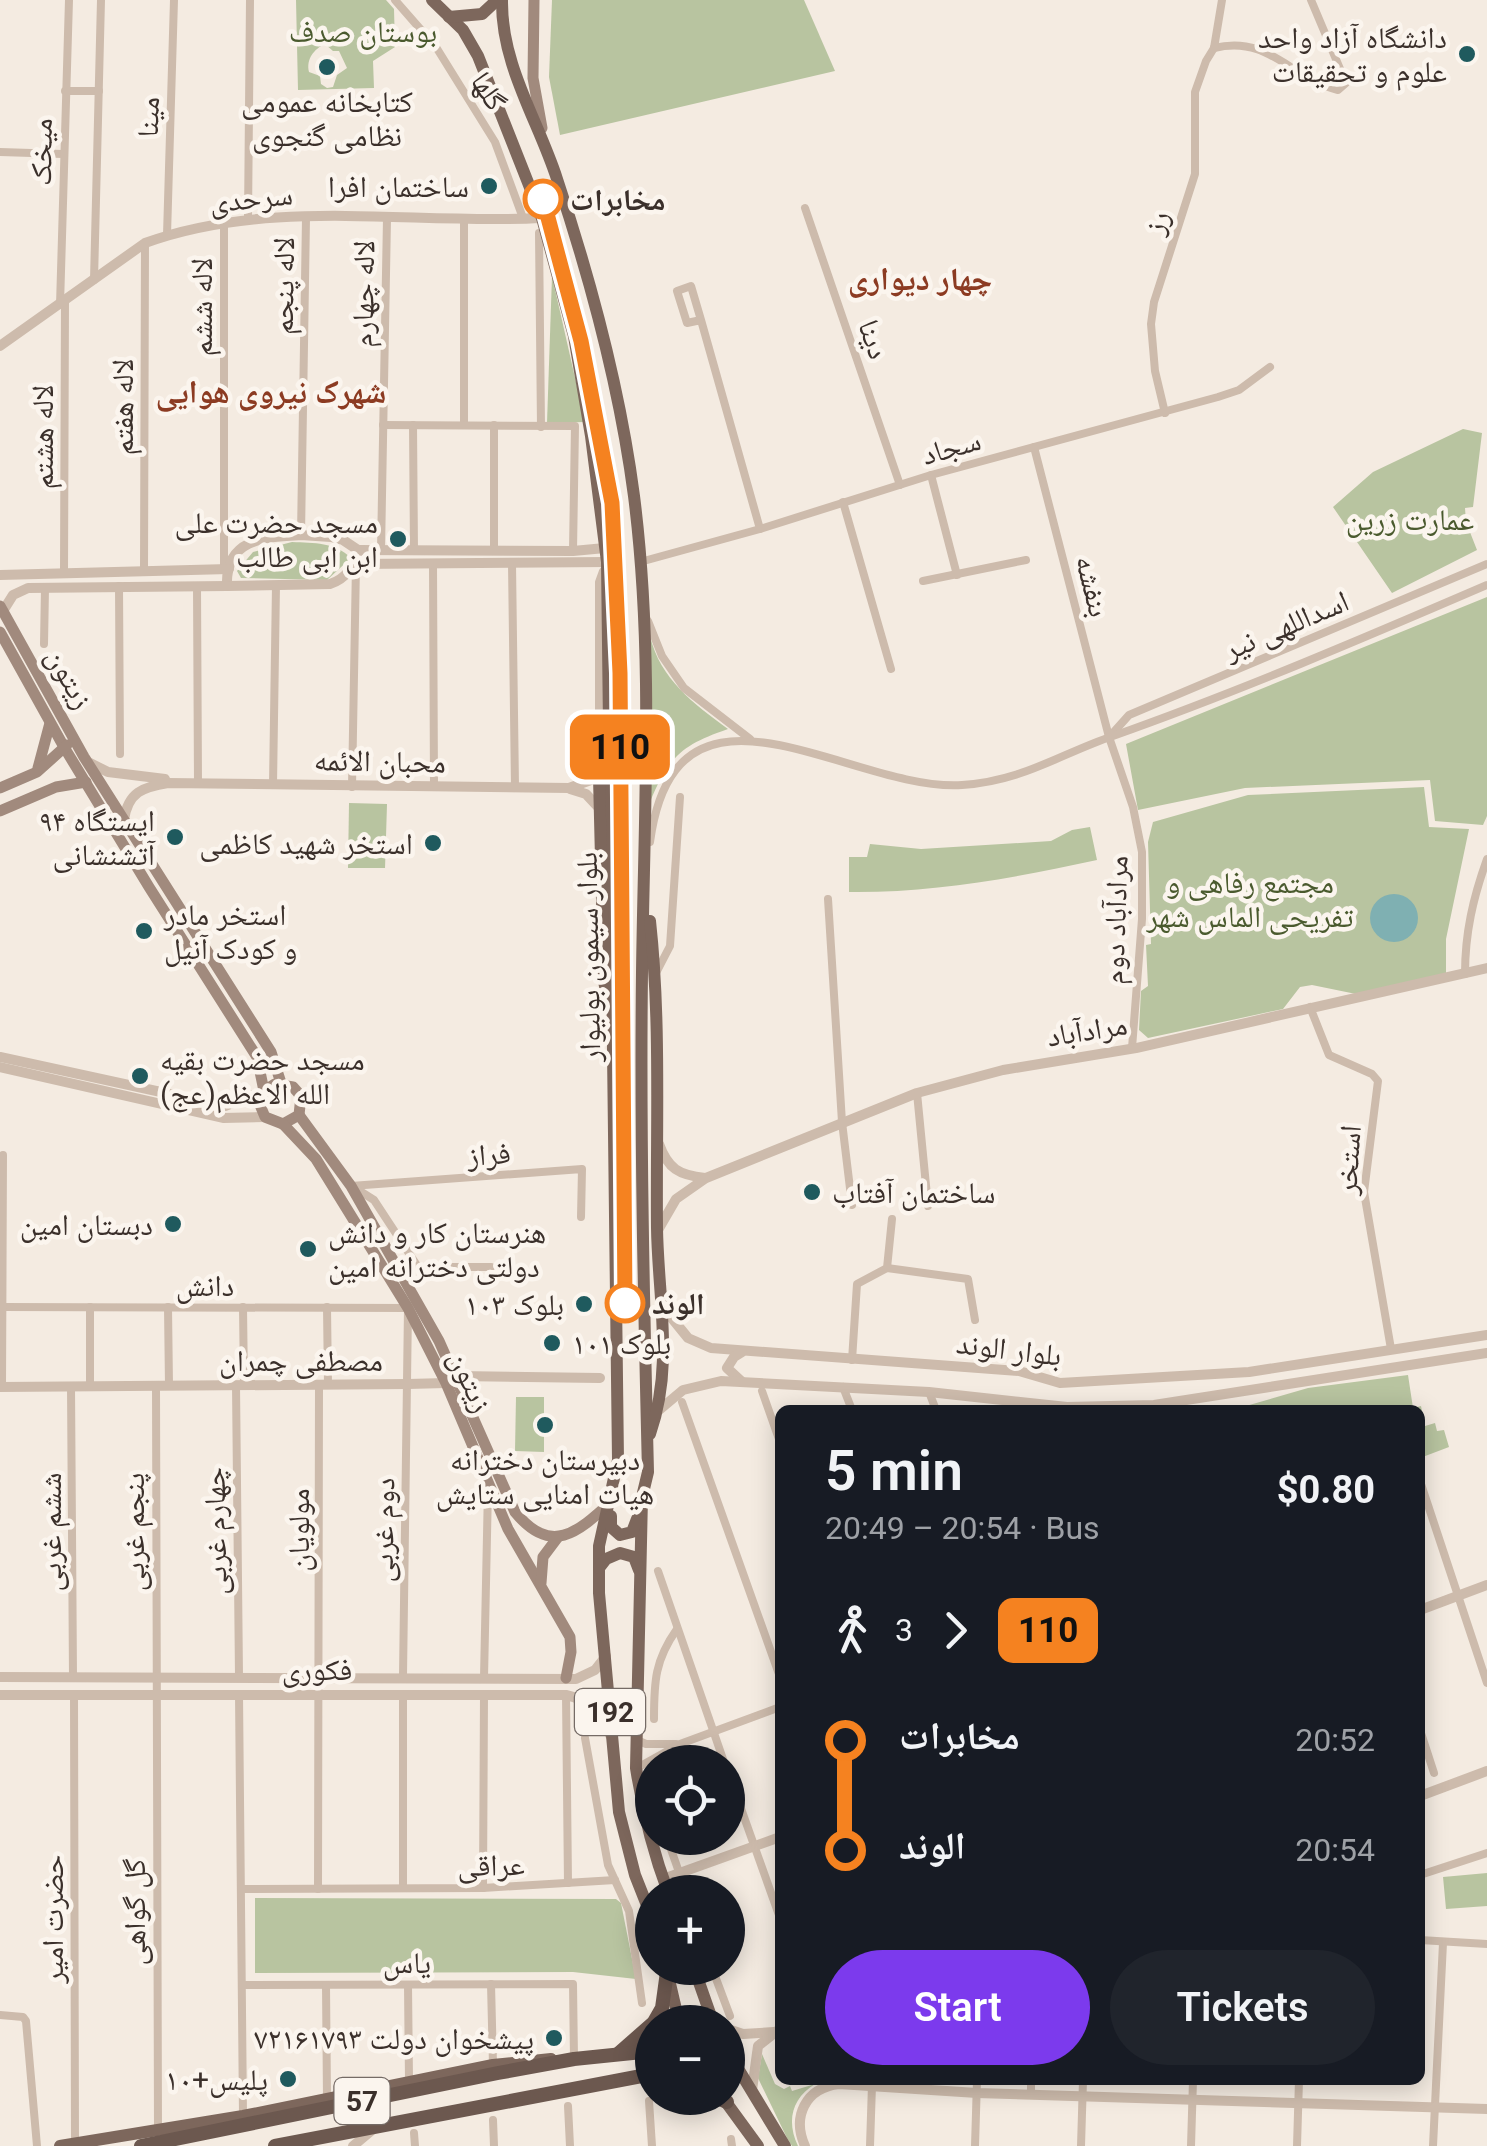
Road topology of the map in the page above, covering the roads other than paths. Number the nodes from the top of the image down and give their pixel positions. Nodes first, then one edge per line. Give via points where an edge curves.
1 (69, 0) edge
2 (101, 0) edge
3 (174, 0) edge
4 (250, 0) edge
5 (395, 0) edge
6 (432, 0) edge
7 (499, 0) edge
8 (534, 0) edge
9 (1222, 0) edge
10 (1311, 0) edge
11 (449, 17) junction
12 (1214, 48) junction
13 (65, 91) junction
14 (99, 91) junction
15 (0, 152) edge
16 (64, 154) junction
17 (553, 166) junction
18 (805, 208) dead end
19 (306, 218) junction
20 (387, 218) junction
21 (523, 218) junction
22 (542, 218) junction
23 (248, 219) junction
24 (464, 219) junction
25 (224, 224) junction
26 (538, 233) dead end
27 (167, 235) junction
28 (145, 243) junction
29 (94, 280) junction
30 (63, 303) junction
31 (701, 320) junction
32 (0, 346) edge
33 (1270, 368) dead end
34 (1165, 413) junction
35 (383, 425) junction
36 (413, 425) junction
37 (464, 425) junction
38 (494, 425) junction
39 (541, 427) junction
40 (1034, 447) junction
41 (932, 475) junction
42 (900, 485) junction
43 (843, 502) junction
44 (760, 528) junction
45 (302, 535) junction
46 (358, 550) junction
47 (381, 550) junction
48 (414, 551) junction
49 (494, 551) junction
50 (573, 552) junction
51 (606, 555) junction
52 (1026, 560) dead end
53 (640, 562) junction
54 (356, 564) junction
55 (433, 564) junction
56 (512, 564) junction
57 (1487, 564) edge
58 (226, 569) junction
59 (144, 572) junction
60 (64, 573) junction
61 (35, 574) junction
62 (0, 575) edge
63 (958, 575) junction
64 (923, 581) dead end
65 (1487, 585) edge
66 (118, 586) junction
67 (197, 586) junction
68 (227, 586) junction
69 (276, 586) junction
70 (40, 588) junction
71 (2, 608) edge
72 (643, 610) junction
73 (0, 632) edge
74 (44, 644) dead end
75 (891, 670) dead end
76 (50, 718) junction
77 (1109, 737) junction
78 (750, 739) junction
79 (70, 744) junction
80 (120, 754) dead end
81 (84, 756) junction
82 (612, 766) junction
83 (37, 772) junction
84 (599, 777) junction
85 (86, 782) junction
86 (194, 783) junction
87 (273, 785) junction
88 (56, 787) junction
89 (352, 787) junction
90 (434, 787) junction
91 (515, 787) junction
92 (0, 788) edge
93 (568, 788) junction
94 (680, 796) dead end
95 (600, 809) junction
96 (0, 811) edge
97 (124, 820) junction
98 (1487, 859) edge
99 (645, 876) junction
100 (162, 880) junction
101 (149, 888) junction
102 (828, 899) dead end
103 (1487, 968) edge
104 (656, 973) junction
105 (1465, 974) junction
106 (1310, 1006) junction
107 (614, 1034) junction
108 (1132, 1048) junction
109 (0, 1057) edge
110 (0, 1067) edge
111 (281, 1083) junction
112 (264, 1092) junction
113 (917, 1093) junction
114 (299, 1115) junction
115 (266, 1117) junction
116 (842, 1122) junction
117 (283, 1124) junction
118 (656, 1135) junction
119 (3, 1155) dead end
120 (706, 1178) junction
121 (351, 1186) junction
122 (852, 1205) dead end
123 (928, 1206) dead end
124 (581, 1217) dead end
125 (892, 1220) dead end
126 (657, 1230) junction
127 (492, 1266) dead end
128 (888, 1268) junction
129 (661, 1305) junction
130 (168, 1307) junction
131 (242, 1307) junction
132 (327, 1307) junction
133 (2, 1308) edge
134 (90, 1308) junction
135 (408, 1308) junction
136 (975, 1320) dead end
137 (1487, 1335) edge
138 (1391, 1349) junction
139 (743, 1352) junction
140 (1487, 1353) edge
141 (852, 1360) junction
142 (600, 1378) dead end
143 (451, 1380) junction
144 (742, 1381) junction
145 (408, 1384) junction
146 (240, 1385) junction
147 (324, 1385) junction
148 (71, 1386) junction
149 (90, 1386) junction
150 (156, 1386) junction
151 (169, 1386) junction
152 (1, 1387) edge
153 (843, 1387) junction
154 (762, 1391) dead end
155 (929, 1392) junction
156 (682, 1402) dead end
157 (850, 1405) edge
158 (934, 1405) edge
159 (1013, 1405) edge
160 (1154, 1405) edge
161 (658, 1410) junction
162 (775, 1428) edge
163 (648, 1441) junction
164 (488, 1483) junction
165 (1425, 1496) edge
166 (642, 1497) junction
167 (610, 1502) junction
168 (558, 1537) junction
169 (599, 1568) junction
170 (658, 1571) dead end
171 (640, 1573) junction
172 (1487, 1585) edge
173 (541, 1586) junction
174 (1459, 1596) junction
175 (1425, 1608) edge
176 (678, 1629) junction
177 (606, 1656) junction
178 (775, 1663) edge
179 (239, 1676) junction
180 (321, 1676) junction
181 (403, 1676) junction
182 (0, 1677) edge
183 (73, 1677) junction
184 (156, 1677) junction
185 (484, 1678) junction
186 (566, 1678) junction
187 (1487, 1683) edge
188 (320, 1693) junction
189 (0, 1694) edge
190 (74, 1694) junction
191 (156, 1694) junction
192 (239, 1694) junction
193 (403, 1694) junction
194 (484, 1695) junction
195 (566, 1695) junction
196 (775, 1710) edge
197 (654, 1719) dead end
198 (713, 1732) junction
199 (586, 1738) dead end
200 (611, 1740) junction
201 (637, 1740) junction
202 (680, 1744) joint
203 (637, 1745) edge
204 (718, 1745) edge
205 (1425, 1745) edge
206 (1487, 1771) edge
207 (1434, 1773) dead end
208 (1425, 1794) edge
209 (745, 1820) edge
210 (775, 1839) edge
211 (754, 1846) junction
212 (1487, 1853) edge
213 (673, 1855) edge
214 (679, 1873) joint
215 (1425, 1873) edge
216 (636, 1875) edge
217 (615, 1880) junction
218 (568, 1884) junction
219 (403, 1888) junction
220 (483, 1888) junction
221 (241, 1889) junction
222 (318, 1889) junction
223 (775, 1904) edge
224 (1425, 1941) edge
225 (1442, 1943) junction
226 (1487, 1944) edge
227 (408, 1984) junction
228 (491, 1984) junction
229 (242, 1985) junction
230 (326, 1985) junction
231 (642, 2004) dead end
232 (0, 2014) edge
233 (775, 2031) edge
234 (775, 2033) edge
235 (745, 2034) edge
236 (635, 2039) edge
237 (635, 2052) edge
238 (619, 2053) junction
239 (574, 2060) junction
240 (493, 2065) junction
241 (635, 2076) edge
242 (409, 2080) junction
243 (745, 2082) edge
244 (872, 2085) junction
245 (925, 2085) edge
246 (978, 2085) edge
247 (1031, 2085) edge
248 (1083, 2085) edge
249 (1193, 2085) edge
250 (1299, 2085) edge
251 (751, 2092) junction
252 (977, 2093) junction
253 (1030, 2095) junction
254 (1082, 2096) junction
255 (326, 2099) junction
256 (1192, 2100) junction
257 (1298, 2103) junction
258 (568, 2106) dead end
259 (1434, 2108) junction
260 (1487, 2109) edge
261 (650, 2115) edge
262 (734, 2115) edge
263 (243, 2116) junction
264 (493, 2120) dead end
265 (389, 2124) junction
266 (158, 2129) junction
267 (414, 2133) dead end
268 (75, 2143) junction
269 (36, 2146) edge
270 (60, 2146) edge
271 (141, 2146) edge
272 (277, 2146) edge
273 (354, 2146) edge
274 (415, 2146) edge
275 (494, 2146) edge
276 (570, 2146) edge
277 (652, 2146) edge
278 (758, 2146) edge
279 (785, 2146) edge
280 (805, 2146) edge
281 (870, 2146) edge
282 (975, 2146) edge
283 (1081, 2146) edge
284 (1191, 2146) edge
285 (1297, 2146) edge
286 (1433, 2146) edge

1 - 13 street, میخک
2 - 14 street, میخک
3 - 27 street, مینا
4 - 23 street
5 - 21 street, گلها via 436,48 489,132
6 - 11 main road, بلوار سیمون بولیوار
7 - 11 main road via 482,14
7 - 17 main road, بلوار سیمون بولیوار / 192 via 510,59
8 - 17 main road via 534,94
9 - 12 street, رز
10 - 12 street via 1346,84 1338,90 1260,48
11 - 22 main road, بلوار سیمون بولیوار / 192 via 464,30 487,74
12 - 34 street, رز via 1196,92 1195,174 1151,324
13 - 14 street
13 - 16 street, میخک
14 - 29 street, میخک
15 - 16 street
16 - 30 street, میخک
17 - 53 main road, بلوار سیمون بولیوار / 192 via 623,431
18 - 42 street, دینا
19 - 20 street, سرحدی
19 - 23 street, سرحدی
19 - 45 street, لاله پنجم
20 - 24 street, سرحدی
20 - 35 street, لاله چهارم
21 - 22 street, سرحدی
21 - 24 street, سرحدی
22 - 51 main road, بلوار سیمون بولیوار / 192 via 574,336
23 - 25 street, سرحدی
24 - 37 street
25 - 27 street, سرحدی
25 - 58 street, لاله ششم
26 - 39 street
27 - 28 street, سرحدی
28 - 29 street, سرحدی
28 - 59 street, لاله هفتم
29 - 30 street, سرحدی
30 - 32 street, سرحدی
30 - 60 street, لاله هشتم
31 - 31 street via 691,286 678,290 687,323
31 - 44 street
33 - 34 street, سجاد via 1240,390
34 - 40 street, سجاد
35 - 36 street
35 - 47 street, لاله چهارم
36 - 37 street
36 - 48 street
37 - 38 street
38 - 39 street
38 - 49 street
39 - 50 street via 575,426
40 - 41 street, سجاد
40 - 77 street, بنفشه
41 - 42 street, سجاد
41 - 63 street
42 - 43 street, سجاد
43 - 44 street, سجاد
43 - 75 street
44 - 53 street, سجاد
45 - 46 street via 332,537
45 - 58 street via 254,540
46 - 47 street
46 - 54 street
47 - 48 street
48 - 49 street
49 - 50 street
50 - 51 street
51 - 56 street
51 - 82 main road, بلوار سیمون بولیوار / 192
51 - 84 street via 598,582
52 - 63 street
53 - 72 main road, بلوار سیمون بولیوار / 192
54 - 55 street
54 - 69 street via 330,584
54 - 89 street
55 - 56 street
55 - 90 street
56 - 91 street
57 - 77 street, اسداللهی نیر via 1130,715
58 - 59 street
58 - 68 street
59 - 60 street
60 - 61 street
61 - 62 street
61 - 70 street via 30,579
63 - 64 street
65 - 77 street, اسداللهی نیر
66 - 67 street
66 - 70 street
66 - 80 street
67 - 68 street
67 - 86 street
68 - 69 street
69 - 87 street
70 - 71 street via 13,595
70 - 74 street
71 - 79 main road, زیتون
72 - 78 street, اسداللهی نیر via 684,688
72 - 99 main road, بلوار سیمون بولیوار / 192
73 - 76 main road, زیتون
76 - 79 main road, زیتون
76 - 83 main road
77 - 78 street, اسداللهی نیر via 1045,766 956,786 893,778
77 - 108 street, مرادآباد دوم via 1142,852
78 - 99 street, اسداللهی نیر via 697,749 680,762 654,811
79 - 81 main road, زیتون
79 - 83 main road
79 - 85 main road, زیتون
81 - 86 street via 108,772
81 - 97 main road, زیتون
82 - 84 main road
82 - 107 main road, بلوار سیمون بولیوار / 192
83 - 88 main road via 57,771
83 - 92 main road
84 - 93 street, محبان الائمه
84 - 95 main road
85 - 88 main road
85 - 101 main road, زیتون
86 - 87 street, محبان الائمه
86 - 97 street via 139,789
87 - 89 street, محبان الائمه
88 - 96 main road
89 - 90 street, محبان الائمه
90 - 91 street, محبان الائمه
91 - 93 street, محبان الائمه
93 - 95 street
94 - 104 street via 670,946
95 - 107 main road via 604,980
97 - 100 main road, زیتون
98 - 105 street via 1473,898
99 - 104 main road
99 - 163 main road, بلوار سیمون بولیوار / 192
100 - 101 main road
100 - 111 main road, زیتون via 270,1052
101 - 112 main road, زیتون via 258,1057
102 - 116 street
103 - 105 street, مرادآباد
104 - 118 main road
105 - 106 street, مرادآباد
106 - 108 street, مرادآباد
106 - 138 street, استخر via 1328,1055 1378,1081 1364,1192
107 - 167 main road, بلوار سیمون بولیوار / 192 via 618,1460
108 - 113 street, مرادآباد via 1002,1070
109 - 112 street via 225,1106
110 - 115 street via 223,1118
111 - 112 main road
111 - 114 main road via 301,1096
112 - 115 main road
113 - 116 street, مرادآباد
113 - 123 street
114 - 117 main road
114 - 121 main road, زیتون
115 - 117 main road
116 - 120 street, مرادآباد
116 - 122 street
117 - 135 main road, زیتون via 316,1159
118 - 120 street via 673,1169
118 - 126 main road
119 - 133 street
120 - 126 street, مرادآباد via 676,1198
121 - 124 street, فراز via 582,1169
121 - 127 street via 374,1200 418,1267
121 - 143 main road, زیتون
125 - 128 street
126 - 129 main road
128 - 136 street via 968,1279
128 - 141 street via 857,1284
129 - 139 street, بلوار الوند via 700,1345
129 - 161 main road
130 - 131 street, دانش
130 - 134 street, دانش
130 - 151 street
131 - 132 street, دانش
131 - 146 street, چهارم غربی
132 - 135 street, دانش
132 - 147 street, مولویان
133 - 134 street, دانش
133 - 152 street
134 - 149 street
135 - 143 main road, زیتون
135 - 145 street, دوم غربی
137 - 138 street, بلوار الوند
138 - 141 street, بلوار الوند via 1249,1372 1060,1383 1019,1371
139 - 141 street, بلوار الوند
139 - 144 street via 727,1368
140 - 160 street, بلوار الوند
142 - 143 street, مصطفی چمران
143 - 145 street, مصطفی چمران
143 - 164 main road, زیتون
143 - 168 main road, زیتون via 515,1512 540,1534
144 - 153 street, بلوار الوند
144 - 161 street, بلوار الوند via 693,1386
145 - 147 street, مصطفی چمران
145 - 181 street, دوم غربی
146 - 147 street, مصطفی چمران
146 - 151 street, مصطفی چمران
146 - 179 street, چهارم غربی
147 - 180 street, مولویان
148 - 149 street, مصطفی چمران
148 - 152 street, مصطفی چمران
148 - 183 street, ششم غربی
149 - 150 street, مصطفی چمران
150 - 151 street, مصطفی چمران
150 - 184 street, پنجم غربی
153 - 155 street, بلوار الوند
153 - 157 street
154 - 162 street
155 - 158 street
155 - 159 street, بلوار الوند
156 - 178 street
161 - 163 main road
163 - 166 main road, بلوار سیمون بولیوار / 192
164 - 173 main road, زیتون
164 - 185 street
165 - 174 street
166 - 167 main road via 634,1528 624,1535 612,1527
166 - 171 main road, بلوار سیمون بولیوار / 192
167 - 168 main road via 584,1526
167 - 169 main road, بلوار سیمون بولیوار / 192
168 - 173 main road via 543,1557
169 - 171 main road via 614,1554 628,1553
169 - 177 main road, بلوار سیمون بولیوار / 192
170 - 176 street
171 - 201 main road, بلوار سیمون بولیوار / 192
172 - 174 street
173 - 186 main road, زیتون via 572,1644
174 - 175 street
174 - 187 street
176 - 197 street via 662,1650
176 - 198 street
177 - 186 street, فکوری via 584,1677
177 - 200 main road, بلوار سیمون بولیوار / 192
179 - 180 street, فکوری
179 - 184 street, فکوری
180 - 181 street, فکوری
180 - 188 street, مولویان
181 - 185 street, فکوری
182 - 183 street, فکوری
183 - 184 street, فکوری
184 - 191 street, پنجم غربی
185 - 186 street, فکوری
188 - 192 street, فکوری
188 - 193 street, فکوری
188 - 222 street, مولویان
189 - 190 street, فکوری
190 - 191 street, فکوری
190 - 268 street, حضرت امیر
191 - 192 street, فکوری
191 - 266 street, گل گواهی
192 - 221 street
193 - 194 street, فکوری
193 - 219 street
194 - 195 street, فکوری
194 - 220 street
195 - 200 street via 600,1714
195 - 218 street
196 - 198 street
198 - 202 street
198 - 204 street
199 - 217 street
200 - 216 main road, بلوار سیمون بولیوار / 192 via 625,1844
201 - 202 street
201 - 203 main road, بلوار سیمون بولیوار / 192
205 - 207 street
206 - 208 street
209 - 211 street
210 - 211 street
211 - 214 street
211 - 223 street
212 - 215 street
213 - 214 street
217 - 218 street, عراقی
217 - 231 street via 629,1911
218 - 220 street, عراقی
219 - 220 street, عراقی
219 - 222 street, عراقی
221 - 222 street, عراقی
221 - 229 street
224 - 225 street
225 - 226 street
225 - 259 street
227 - 228 street, یاس
227 - 230 street, یاس
227 - 242 street
228 - 239 street, یاس via 573,1984
228 - 240 street
229 - 230 street, یاس
229 - 263 street
230 - 255 street
232 - 269 street via 26,2021
233 - 235 street
234 - 251 street via 758,2046
236 - 238 highway
237 - 238 highway
238 - 239 highway, 57
239 - 240 main road
239 - 271 highway, 57
240 - 242 main road
241 - 265 highway, 57
242 - 255 main road
243 - 251 main road
244 - 245 street
244 - 280 street via 827,2085 813,2094 798,2124
244 - 281 street
245 - 252 street
246 - 252 street
247 - 253 street
248 - 254 street
249 - 256 street
250 - 257 street
251 - 279 main road
252 - 253 street
252 - 282 street
253 - 254 street
254 - 256 street
254 - 283 street
255 - 263 main road
256 - 257 street
256 - 284 street
257 - 259 street
257 - 285 street
258 - 276 street
259 - 260 street
259 - 286 street
261 - 277 street
262 - 278 main road
263 - 266 main road
264 - 275 street
265 - 272 highway, 57
265 - 273 street
266 - 268 main road
267 - 274 street
268 - 270 main road

